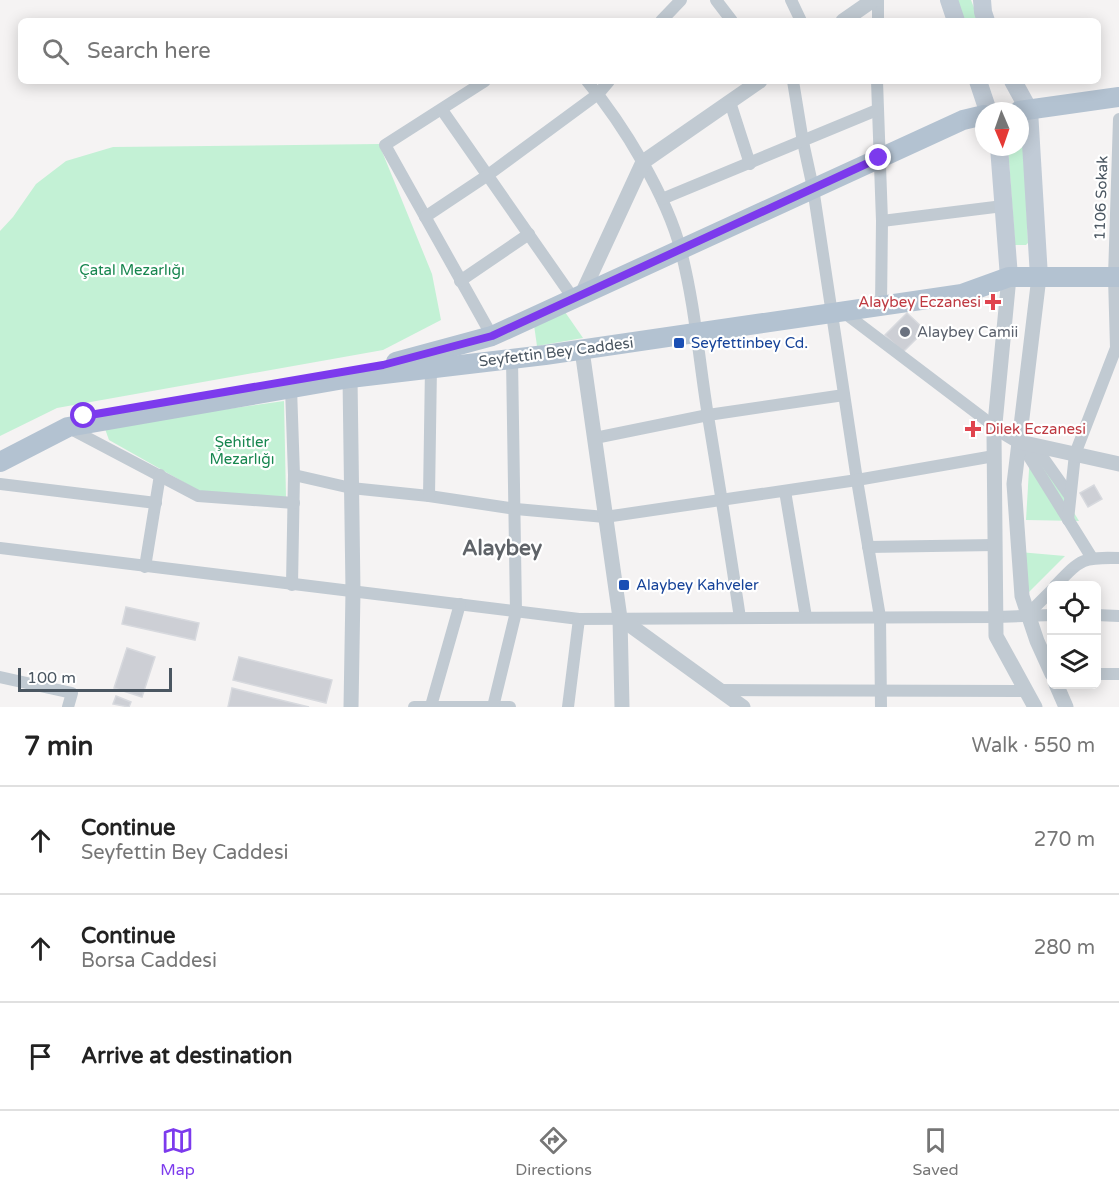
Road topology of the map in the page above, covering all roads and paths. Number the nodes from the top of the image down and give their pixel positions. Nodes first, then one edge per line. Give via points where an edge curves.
1 (681, 0) edge
2 (716, 0) edge
3 (791, 0) edge
4 (873, 0) edge
5 (878, 0) edge
6 (949, 0) edge
7 (982, 0) edge
8 (664, 18) edge
9 (730, 18) edge
10 (800, 18) edge
11 (847, 18) edge
12 (878, 18) edge
13 (955, 18) edge
14 (985, 18) edge
15 (481, 84) edge
16 (590, 84) edge
17 (606, 84) edge
18 (756, 84) edge
19 (793, 84) edge
20 (877, 84) edge
21 (979, 84) edge
22 (1014, 84) edge
23 (598, 94) junction
24 (1119, 97) edge
25 (730, 102) junction
26 (985, 102) edge
27 (1021, 102) edge
28 (442, 110) junction
29 (877, 110) junction
30 (1029, 110) edge
31 (975, 117) edge
32 (1119, 119) edge
33 (803, 142) junction
34 (1000, 156) edge
35 (1028, 156) edge
36 (879, 158) junction
37 (643, 162) junction
38 (750, 164) junction
39 (488, 175) junction
40 (813, 188) junction
41 (662, 199) junction
42 (1003, 206) junction
43 (425, 217) junction
44 (882, 221) junction
45 (529, 234) junction
46 (681, 249) junction
47 (1009, 277) junction
48 (1039, 277) junction
49 (1117, 277) edge
50 (460, 281) junction
51 (577, 296) junction
52 (881, 306) junction
53 (837, 312) junction
54 (698, 333) junction
55 (492, 336) junction
56 (1117, 348) edge
57 (582, 350) junction
58 (505, 359) junction
59 (429, 360) junction
60 (350, 374) junction
61 (291, 385) junction
62 (844, 394) junction
63 (708, 415) junction
64 (63, 425) junction
65 (995, 427) junction
66 (594, 438) junction
67 (1027, 444) junction
68 (0, 452) edge
69 (1075, 454) junction
70 (994, 456) junction
71 (0, 462) edge
72 (1119, 464) edge
73 (160, 475) junction
74 (294, 475) junction
75 (857, 480) junction
76 (0, 484) edge
77 (351, 488) junction
78 (785, 491) junction
79 (429, 496) junction
80 (1070, 496) junction
81 (723, 500) junction
82 (156, 503) junction
83 (294, 503) junction
84 (516, 508) junction
85 (606, 517) junction
86 (1068, 520) junction
87 (995, 545) junction
88 (868, 547) junction
89 (0, 548) edge
90 (1092, 558) junction
91 (1119, 558) edge
92 (145, 567) junction
93 (1060, 581) edge
94 (292, 585) junction
95 (353, 591) junction
96 (1047, 595) edge
97 (460, 604) junction
98 (516, 612) junction
99 (1028, 614) junction
100 (1047, 615) edge
101 (1101, 615) edge
102 (1119, 616) edge
103 (806, 617) junction
104 (880, 617) junction
105 (996, 617) junction
106 (620, 618) junction
107 (740, 618) junction
108 (579, 619) junction
109 (1047, 662) edge
110 (1101, 674) edge
111 (1119, 674) edge
112 (0, 677) edge
113 (1058, 689) edge
114 (718, 690) junction
115 (882, 690) junction
116 (1026, 691) junction
117 (431, 706) edge
118 (68, 707) edge
119 (351, 707) edge
120 (414, 707) edge
121 (493, 707) edge
122 (510, 707) edge
123 (568, 707) edge
124 (622, 707) edge
125 (743, 707) edge
126 (881, 707) edge
127 (1035, 707) edge
128 (1066, 707) edge

1 - 8 street
2 - 9 street
3 - 10 street
4 - 11 street
5 - 12 street
6 - 13 main road
7 - 14 main road
15 - 28 street
16 - 23 street
17 - 23 street
18 - 25 street
19 - 33 street
20 - 29 street
21 - 26 main road
22 - 27 main road
23 - 37 street
23 - 39 street
24 - 30 main road
25 - 37 street
25 - 38 street
28 - 39 street
28 - 43 street via 385,145
29 - 33 street
29 - 36 street
31 - 36 main road, Seyfettin Bey Caddesi
32 - 49 street, 1106 Sokak
33 - 38 street
33 - 40 street
34 - 42 main road
35 - 48 main road
36 - 40 main road, Seyfettin Bey Caddesi
36 - 44 street
37 - 41 street
37 - 51 street
38 - 41 street
39 - 43 street
39 - 45 street
40 - 46 main road, Seyfettin Bey Caddesi
40 - 53 street
41 - 46 street
42 - 44 street
42 - 47 main road
43 - 50 street
44 - 52 street
45 - 50 street
45 - 51 street
46 - 51 main road, Seyfettin Bey Caddesi
46 - 54 street
47 - 48 main road, Seyfettin Bey Caddesi
47 - 52 main road, Seyfettin Bey Caddesi via 962,294
47 - 65 street
48 - 49 main road, Seyfettin Bey Caddesi
48 - 67 street
49 - 56 street, 1106 Sokak
50 - 55 street
51 - 55 main road, Seyfettin Bey Caddesi
52 - 53 main road, Seyfettin Bey Caddesi
53 - 54 main road, Seyfettin Bey Caddesi
53 - 62 street
53 - 65 street
54 - 57 main road, Seyfettin Bey Caddesi
54 - 63 street
55 - 58 main road via 491,355
55 - 59 main road, Seyfettin Bey Caddesi
56 - 69 street
57 - 58 main road, Seyfettin Bey Caddesi
57 - 66 street
58 - 59 main road, Seyfettin Bey Caddesi
58 - 84 street
59 - 60 main road, Seyfettin Bey Caddesi via 383,365
59 - 79 street
60 - 61 main road, Seyfettin Bey Caddesi
60 - 77 street
61 - 64 main road, Seyfettin Bey Caddesi via 84,416
61 - 74 street
62 - 63 street
62 - 75 street
63 - 66 street
63 - 81 street
64 - 68 main road, Seyfettin Bey Caddesi
64 - 71 main road, Seyfettin Bey Caddesi
64 - 73 street
65 - 67 street
65 - 70 street
66 - 85 street
67 - 69 street
67 - 80 street
67 - 86 street
67 - 99 street via 1014,484 1022,596
69 - 72 street
69 - 80 street
70 - 75 street
70 - 87 street
73 - 82 street
73 - 83 street via 198,496
74 - 77 street
74 - 83 street
75 - 78 street
75 - 88 street
76 - 82 street
77 - 79 street
77 - 95 street
78 - 81 street
78 - 103 street
79 - 84 street
80 - 86 street
81 - 85 street
81 - 107 street
82 - 92 street
83 - 94 street
84 - 85 street
84 - 98 street
85 - 106 street
86 - 90 street
87 - 88 street
87 - 105 street
88 - 104 street
89 - 92 street
90 - 91 street
90 - 93 street via 1077,562
92 - 94 street
94 - 95 street
95 - 97 street
95 - 119 street
96 - 99 street
97 - 98 street
97 - 117 street
98 - 108 street
98 - 121 street
99 - 100 street
99 - 105 street
99 - 109 street
101 - 102 street
103 - 104 street
103 - 107 street
104 - 105 street
104 - 115 street
105 - 116 street via 996,636
106 - 107 street
106 - 108 street
106 - 114 street
106 - 124 street
108 - 123 street
110 - 111 street
112 - 118 street via 72,693
113 - 128 street
114 - 115 street
114 - 125 street
115 - 116 street
115 - 126 street
116 - 127 street
117 - 120 street
117 - 121 street
121 - 122 street

